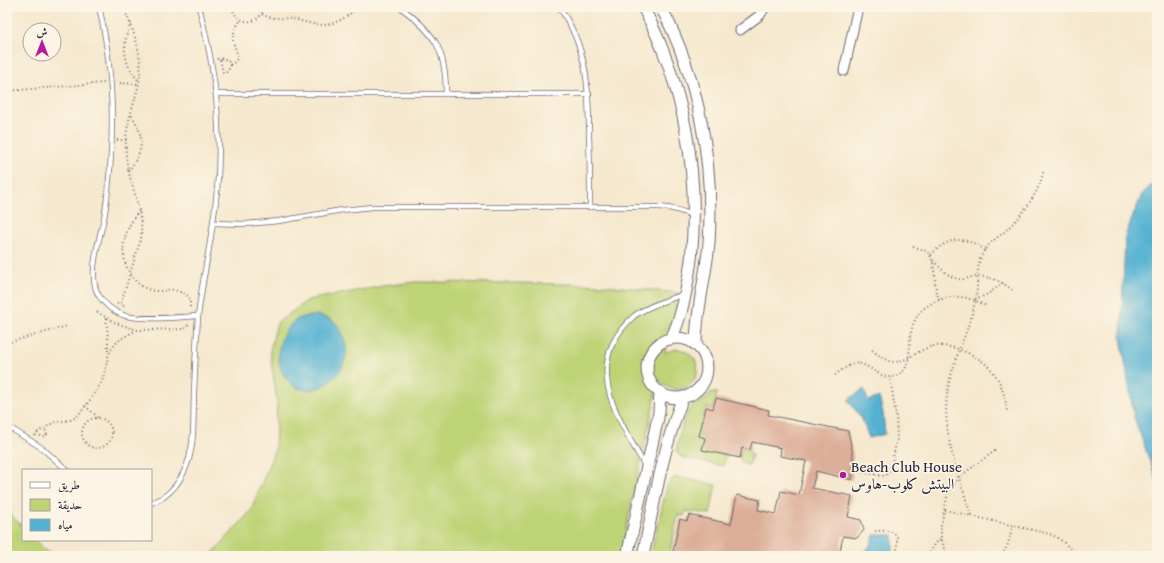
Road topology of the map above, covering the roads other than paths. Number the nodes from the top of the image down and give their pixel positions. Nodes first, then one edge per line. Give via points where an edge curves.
1 (99, 7) edge
2 (198, 7) edge
3 (400, 7) edge
4 (559, 7) edge
5 (643, 7) edge
6 (661, 7) edge
7 (765, 7) edge
8 (858, 7) edge
9 (740, 30) dead end
10 (844, 71) dead end
11 (216, 94) junction
12 (446, 94) junction
13 (589, 94) junction
14 (590, 207) junction
15 (694, 216) junction
16 (213, 223) junction
17 (686, 293) junction
18 (198, 316) junction
19 (671, 339) junction
20 (696, 345) junction
21 (660, 392) junction
22 (683, 398) junction
23 (7, 426) edge
24 (66, 469) edge
25 (646, 469) junction
26 (152, 503) edge
27 (627, 556) edge
28 (642, 556) edge

1 - 18 lane via 110,83 111,140 103,226 94,265 95,287 105,303 123,315 142,318
2 - 11 lane
3 - 12 lane via 435,40 446,74
4 - 13 lane via 576,38 585,65
5 - 15 street via 666,57 684,120 690,151
6 - 20 street via 692,84 700,116 709,184 706,270 696,322
7 - 9 street via 760,15
8 - 10 street
11 - 12 lane
11 - 16 lane via 219,159
12 - 13 lane
13 - 14 lane
14 - 15 lane via 670,208
14 - 16 lane via 373,207 279,221
15 - 17 street
16 - 18 lane
17 - 19 street via 680,319
17 - 25 lane via 635,316 624,326 609,352 606,367 609,397
18 - 26 lane via 193,434 189,458 182,476 171,491
19 - 20 street via 680,339
19 - 21 street via 658,346 649,358 648,373 654,387
20 - 22 street via 705,357 707,372 697,391
21 - 22 street via 667,396
21 - 25 street via 659,412
22 - 28 street via 667,448
23 - 24 lane via 32,440
25 - 27 street

